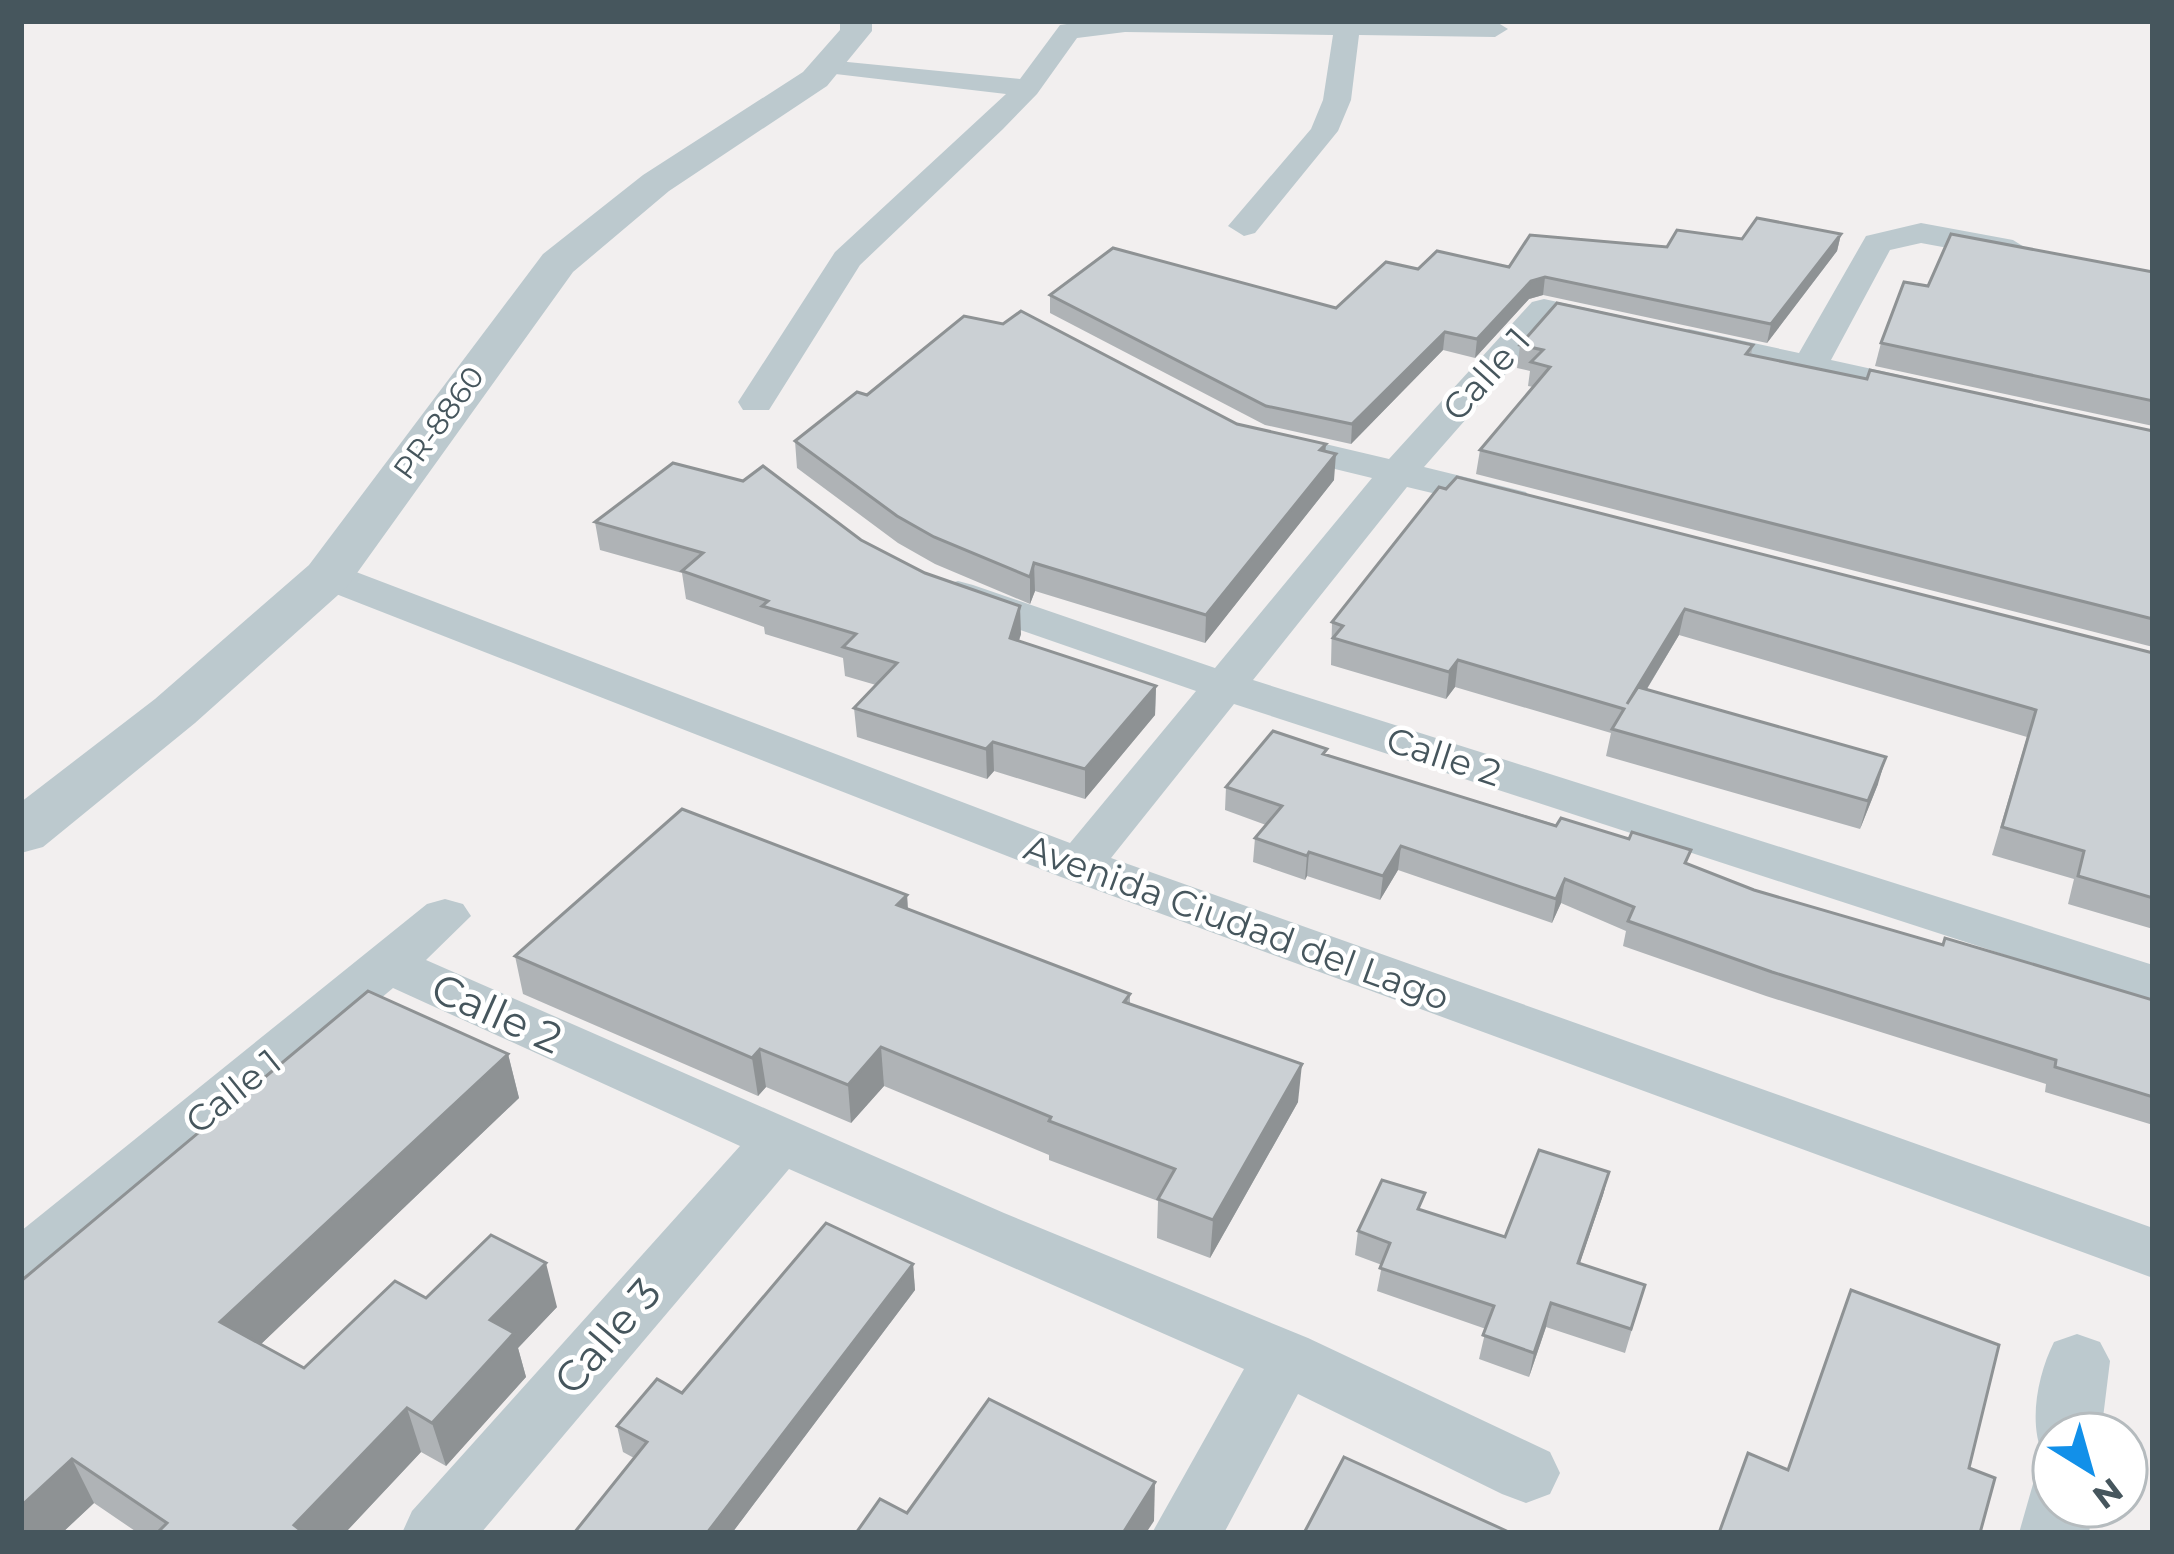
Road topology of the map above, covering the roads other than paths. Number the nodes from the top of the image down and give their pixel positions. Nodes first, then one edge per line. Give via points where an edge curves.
1 (856, 21) edge
2 (1347, 27) junction
3 (1495, 29) dead end
4 (827, 65) junction
5 (1027, 88) junction
6 (1244, 226) dead end
7 (2037, 255) edge
8 (1810, 366) junction
9 (1970, 401) edge
10 (756, 402) dead end
11 (1231, 428) edge
12 (1399, 471) junction
13 (1559, 513) edge
14 (328, 576) junction
15 (922, 577) edge
16 (1224, 686) junction
17 (21, 833) edge
18 (1079, 865) junction
19 (446, 916) dead end
20 (388, 964) junction
21 (2153, 983) edge
22 (779, 1140) junction
23 (2153, 1253) edge
24 (21, 1266) edge
25 (1285, 1358) junction
26 (2077, 1361) dead end
27 (2070, 1410) edge
28 (1526, 1473) dead end
29 (437, 1533) edge
30 (1187, 1533) edge

1 - 4 street, PR-8860 / PR-8860
2 - 3 street
2 - 5 street via 1097,24 1069,31
2 - 6 street via 1324,131
4 - 5 street
4 - 14 street, PR-8860 / PR-8860 via 558,263
5 - 10 street via 847,260
7 - 8 street via 1921,232 1877,243
8 - 9 street, Calle 1
8 - 12 street, Calle 1 via 1544,309
11 - 12 street
12 - 13 street
12 - 16 street, Calle 1
14 - 17 street, PR-8860 / PR-8860
14 - 18 street, Avenida Ciudad del Lago
15 - 16 street, Calle 2
16 - 18 street, Calle 1
16 - 21 street, Calle 2
18 - 23 street, Avenida Ciudad del Lago
19 - 20 street, Calle 1
20 - 22 street, Calle 2
20 - 24 street, Calle 1
22 - 25 street, Calle 2
22 - 29 street, Calle 3
25 - 28 street, Calle 2
25 - 30 street
26 - 27 street

